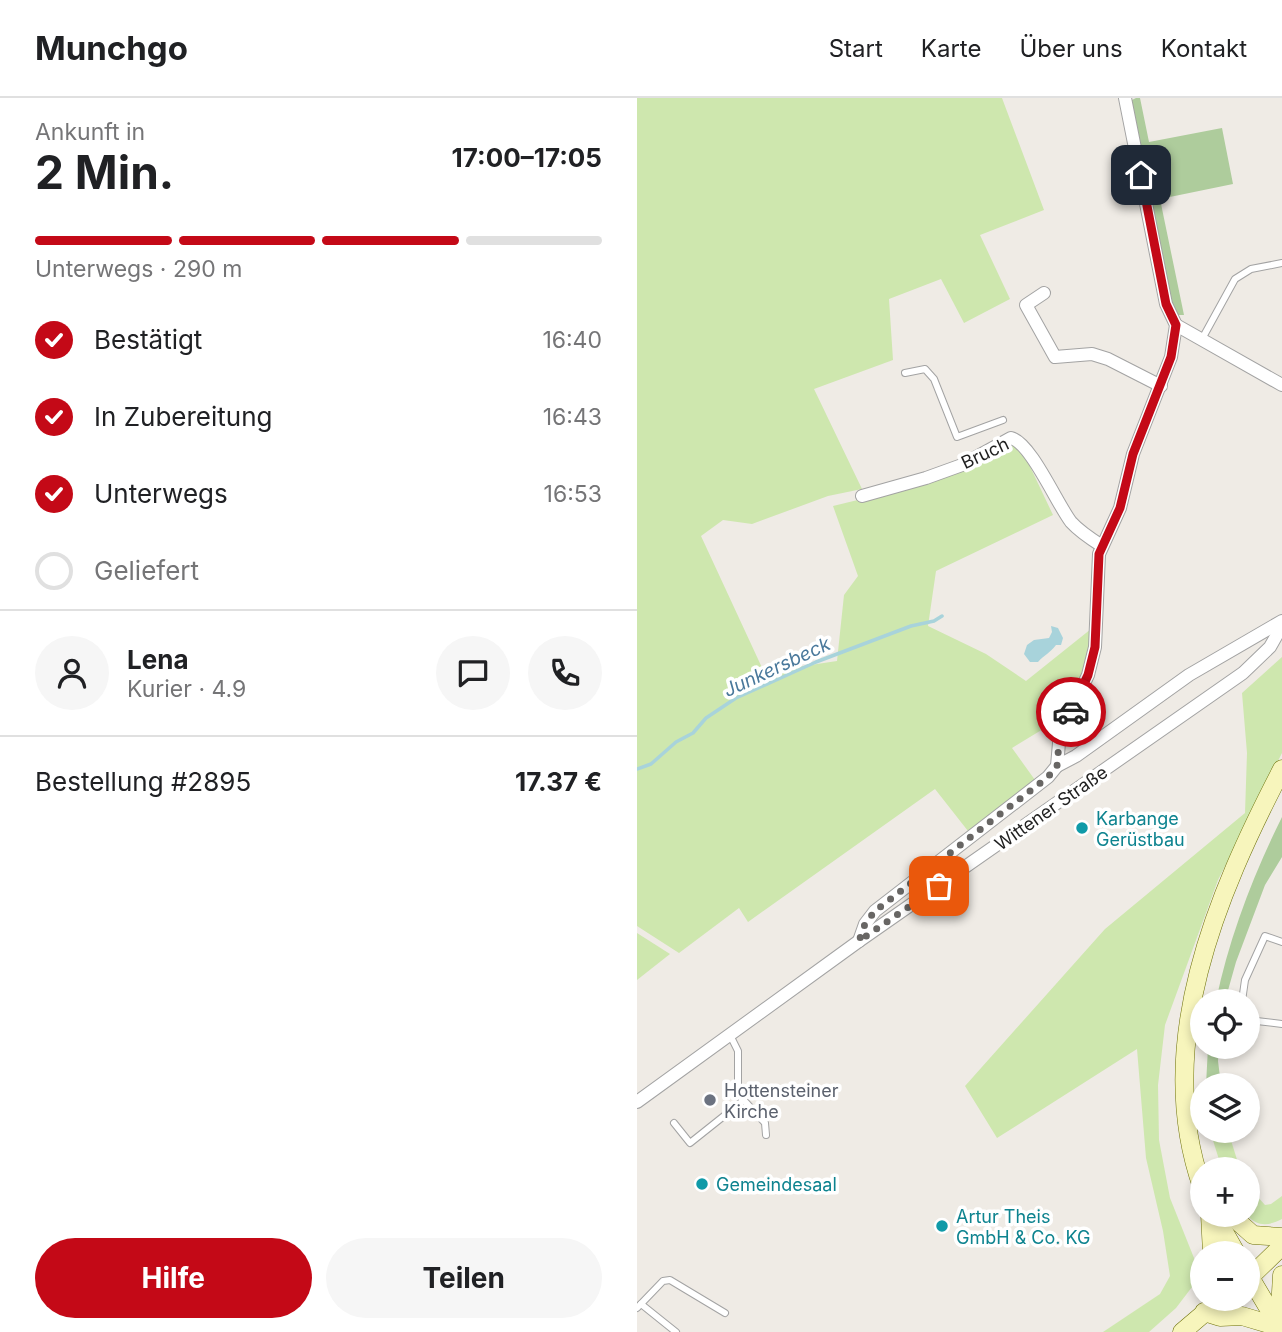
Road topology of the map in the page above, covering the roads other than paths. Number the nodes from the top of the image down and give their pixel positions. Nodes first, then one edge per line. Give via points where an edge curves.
1 (1125, 98) edge
2 (1282, 263) edge
3 (1044, 292) dead end
4 (1176, 325) junction
5 (1202, 339) junction
6 (905, 373) dead end
7 (1282, 385) edge
8 (1161, 386) junction
9 (1003, 421) dead end
10 (862, 496) dead end
11 (1102, 546) junction
12 (1282, 624) edge
13 (1057, 766) junction
14 (1282, 769) edge
15 (859, 941) junction
16 (1282, 942) edge
17 (1244, 989) edge
18 (1260, 1021) edge
19 (1282, 1024) edge
20 (730, 1035) junction
21 (744, 1100) junction
22 (637, 1102) edge
23 (674, 1123) dead end
24 (766, 1135) dead end
25 (1194, 1157) edge
26 (1241, 1227) edge
27 (1282, 1237) edge
28 (1282, 1247) edge
29 (1260, 1266) edge
30 (1282, 1275) edge
31 (1260, 1296) edge
32 (639, 1306) edge
33 (1201, 1311) edge
34 (1213, 1311) edge
35 (725, 1313) dead end
36 (1281, 1329) edge
37 (676, 1332) edge
38 (1182, 1332) edge

1 - 4 street via 1166,304
2 - 5 lane via 1251,269 1235,279
3 - 8 street via 1025,305 1055,357 1092,354
4 - 5 street
4 - 8 street
5 - 7 street
6 - 9 lane via 925,369 934,379 957,438
8 - 11 street via 1133,454 1120,508
10 - 11 street, Bruch via 962,465 1011,438 1024,446 1071,522
11 - 13 street via 1095,647 1059,743
12 - 13 street, Wittener Straße via 1256,634 1189,675
12 - 15 street, Wittener Straße via 1265,653 1243,673
13 - 15 street via 875,911
14 - 25 main road via 1229,884 1193,995 1184,1089
15 - 20 street, Wittener Straße
16 - 17 lane via 1265,936
18 - 19 lane
20 - 21 lane via 738,1051 738,1094
20 - 22 street, Wittener Straße
21 - 23 lane via 690,1143
21 - 24 lane via 765,1123
26 - 27 main road via 1253,1235
28 - 29 main road
30 - 36 main road
31 - 36 main road
32 - 35 lane via 663,1281 670,1280
32 - 37 lane
33 - 38 main road
34 - 36 main road via 1220,1317 1242,1316

